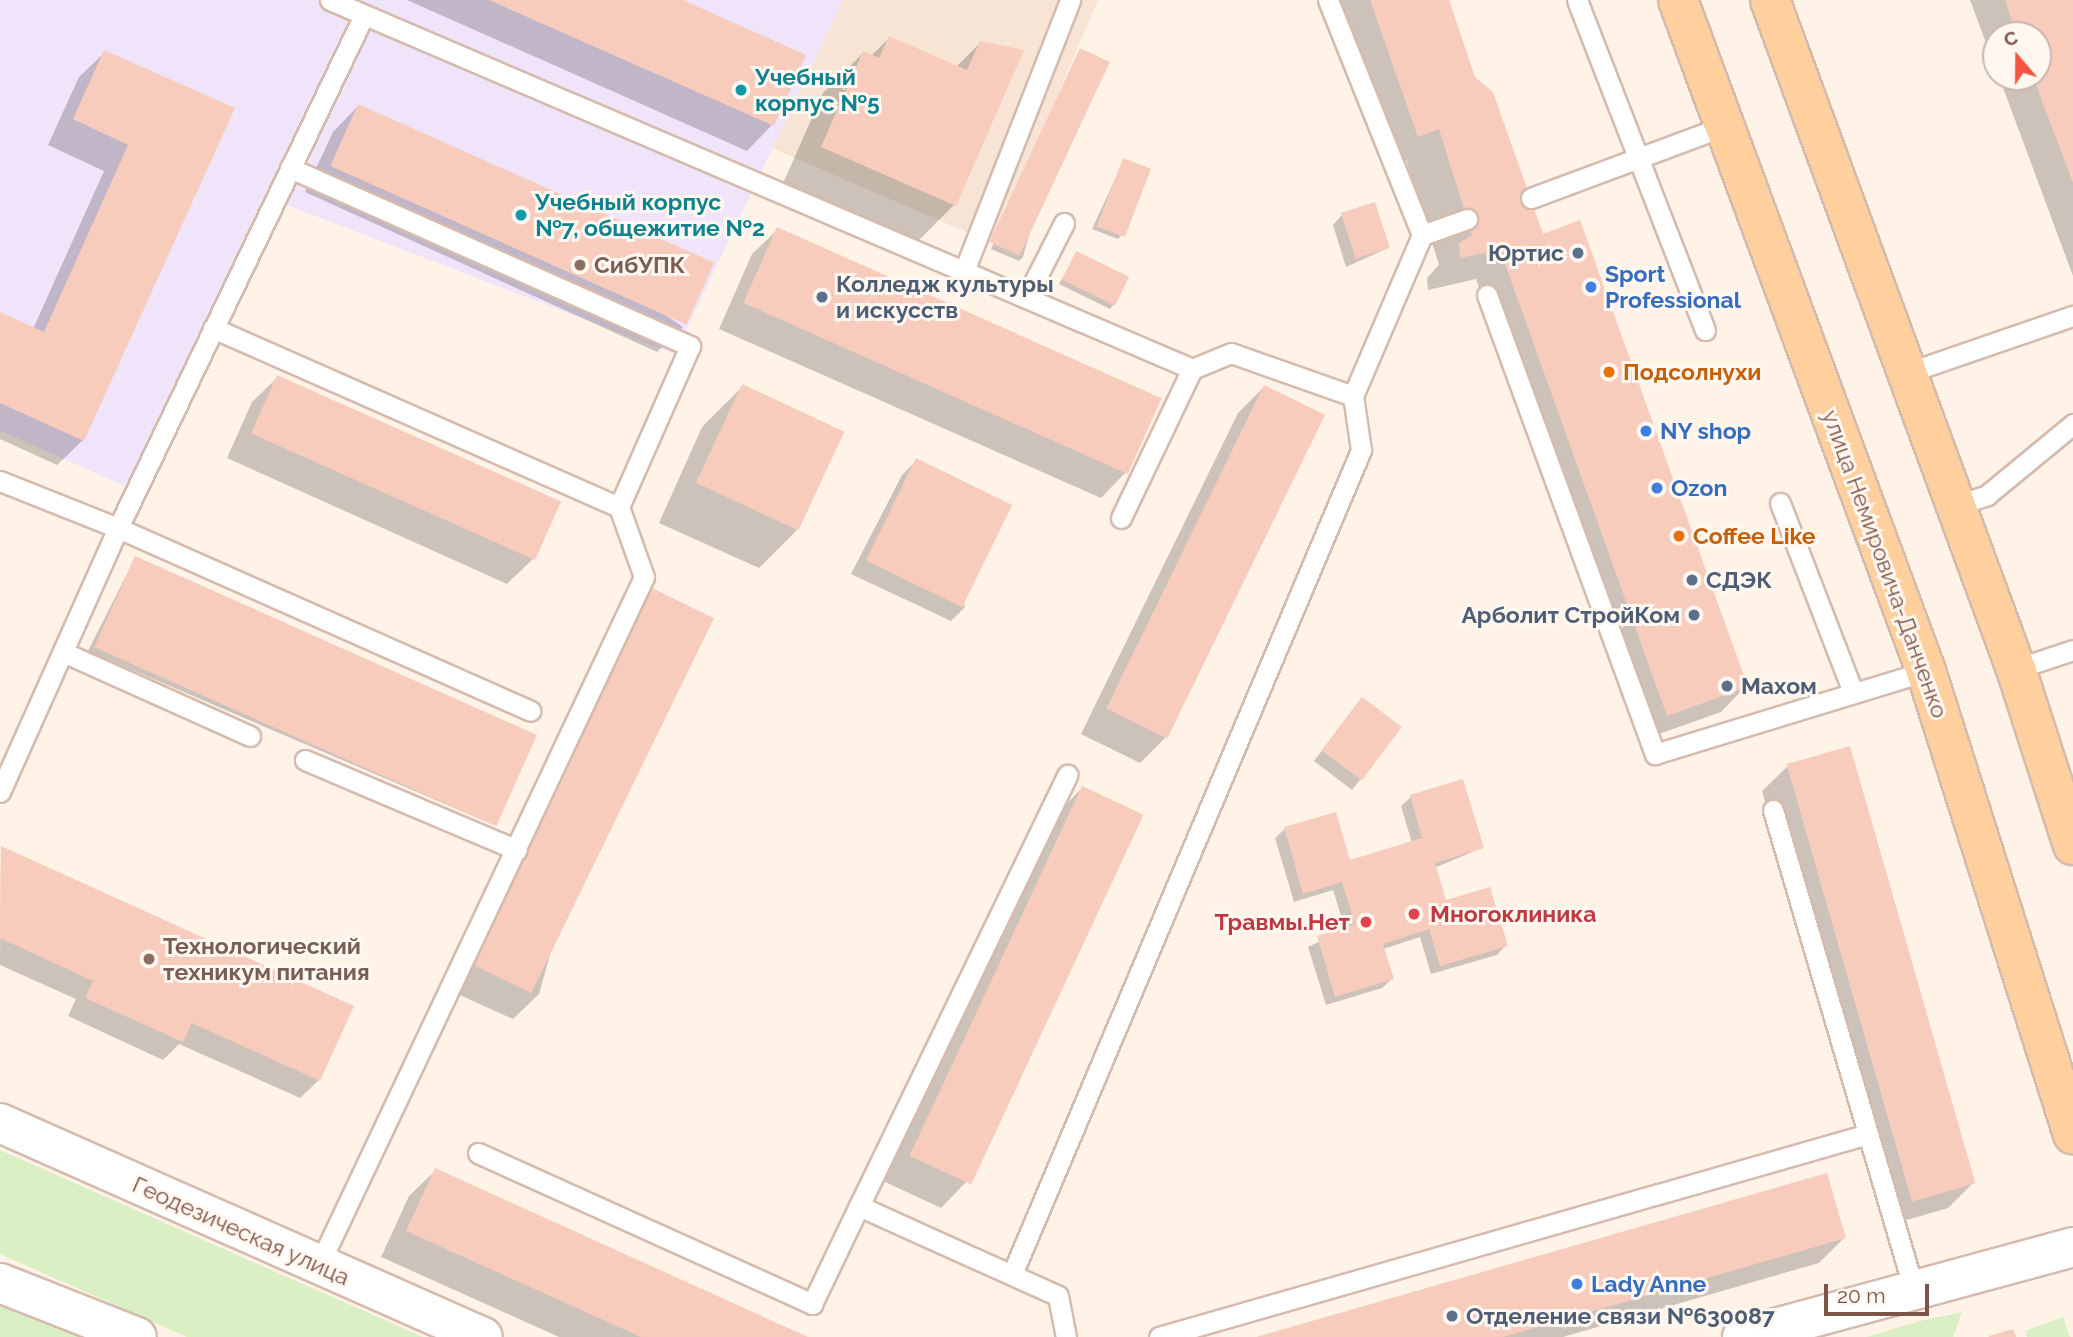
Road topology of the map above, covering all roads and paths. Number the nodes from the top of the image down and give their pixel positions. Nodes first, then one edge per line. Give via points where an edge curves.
1 (330, 0) edge
2 (1070, 0) edge
3 (1328, 0) edge
4 (1577, 0) edge
5 (1678, 0) edge
6 (1770, 0) edge
7 (364, 15) junction
8 (1727, 125) junction
9 (1640, 160) junction
10 (290, 168) junction
11 (1531, 198) dead end
12 (1467, 219) dead end
13 (1064, 223) dead end
14 (1422, 235) junction
15 (964, 271) junction
16 (1487, 295) dead end
17 (1026, 298) junction
18 (2073, 316) edge
19 (214, 328) junction
20 (1705, 330) dead end
21 (1192, 369) junction
22 (1907, 373) junction
23 (1353, 396) junction
24 (2073, 424) edge
25 (0, 481) edge
26 (1780, 503) dead end
27 (1954, 506) junction
28 (619, 507) junction
29 (1121, 518) dead end
30 (118, 528) junction
31 (2073, 650) edge
32 (63, 652) junction
33 (2016, 669) junction
34 (1926, 671) junction
35 (1852, 690) junction
36 (530, 711) dead end
37 (250, 736) dead end
38 (305, 760) dead end
39 (1067, 775) dead end
40 (0, 792) edge
41 (1773, 810) dead end
42 (2073, 845) edge
43 (517, 850) junction
44 (0, 1123) edge
45 (1868, 1134) junction
46 (2073, 1134) edge
47 (478, 1153) dead end
48 (859, 1206) junction
49 (2073, 1247) edge
50 (319, 1265) junction
51 (1013, 1272) junction
52 (0, 1283) edge
53 (1914, 1290) junction
54 (137, 1337) edge
55 (483, 1337) edge
56 (1066, 1337) edge
57 (1158, 1337) edge
58 (1742, 1337) edge

1 - 7 lane
2 - 15 lane
3 - 14 lane
4 - 9 lane
5 - 8 main road, улица Немировича-Данченко
6 - 22 main road
7 - 10 lane
7 - 15 lane
8 - 9 lane
8 - 34 main road, улица Немировича-Данченко
9 - 11 lane
9 - 20 lane
10 - 19 lane
10 - 28 lane via 690,346
12 - 14 lane
13 - 17 lane
14 - 23 lane
15 - 17 lane
16 - 35 lane via 1655,754
17 - 21 lane
18 - 22 lane
19 - 28 lane
19 - 30 lane
21 - 23 lane via 1231,353
21 - 29 lane
22 - 27 main road
23 - 51 lane via 1361,450
24 - 27 lane via 1987,495
25 - 30 lane
26 - 35 lane
27 - 33 main road
28 - 43 lane via 644,577
30 - 32 lane
30 - 36 lane
31 - 33 lane
32 - 37 lane
32 - 40 lane
33 - 42 main road
34 - 35 lane
34 - 46 main road, улица Немировича-Данченко
38 - 43 lane
39 - 48 lane
41 - 45 lane
43 - 50 lane
44 - 50 street, Геодезическая улица
45 - 53 lane
45 - 57 lane
47 - 48 lane via 813,1304
48 - 51 lane
49 - 53 street
50 - 55 street, Геодезическая улица
51 - 56 lane via 1058,1296
52 - 54 street
53 - 58 street

